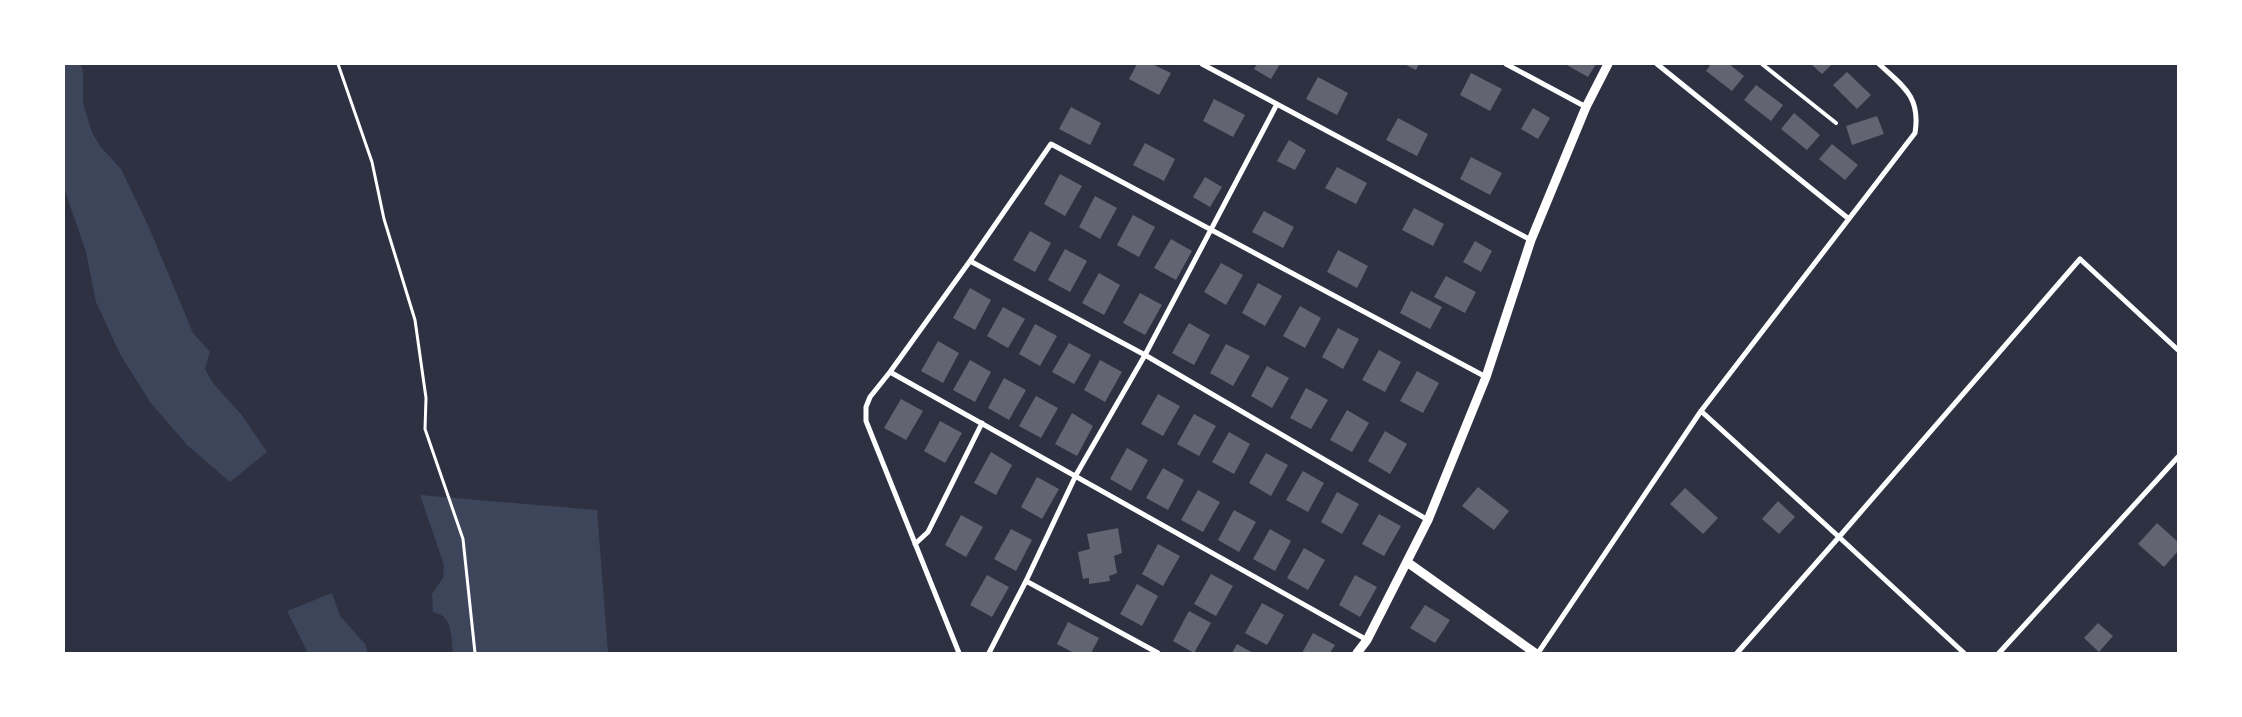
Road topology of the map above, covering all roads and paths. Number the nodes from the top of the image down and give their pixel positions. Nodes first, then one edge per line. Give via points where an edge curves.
1 (338, 64) edge
2 (1202, 64) edge
3 (1506, 64) edge
4 (1608, 64) edge
5 (1657, 64) edge
6 (1762, 64) edge
7 (1879, 64) edge
8 (1277, 104) junction
9 (1586, 107) junction
10 (1836, 123) dead end
11 (1849, 218) junction
12 (1212, 228) junction
13 (1531, 240) junction
14 (970, 262) junction
15 (2178, 350) edge
16 (1145, 355) junction
17 (890, 372) junction
18 (1486, 377) junction
19 (1701, 411) junction
20 (982, 422) junction
21 (2178, 457) edge
22 (1076, 475) junction
23 (1428, 520) junction
24 (1839, 537) junction
25 (916, 544) junction
26 (1408, 562) junction
27 (1026, 581) junction
28 (1367, 640) junction
29 (475, 653) edge
30 (959, 653) edge
31 (989, 653) edge
32 (1158, 653) edge
33 (1357, 653) edge
34 (1537, 653) edge
35 (1737, 653) edge
36 (1964, 653) edge
37 (1999, 653) edge

1 - 29 path via 372,162 384,218 415,320 426,398 425,430 463,539
2 - 8 street
3 - 9 street
4 - 9 street
5 - 11 street
6 - 10 lane
7 - 11 street via 1909,92 1916,110 1914,133
8 - 12 street
8 - 13 street
9 - 13 street
11 - 19 street
12 - 14 street via 1052,144
12 - 16 street
12 - 18 street
13 - 18 street
14 - 16 street
14 - 17 street
15 - 24 street via 2080,259
16 - 22 street
16 - 23 street
17 - 20 street
17 - 25 street via 867,402 866,421
18 - 23 street
19 - 24 street
19 - 34 street
20 - 22 street
20 - 25 street via 928,532
21 - 37 street
22 - 27 street
22 - 28 street
23 - 26 street
24 - 35 street
24 - 36 street
25 - 30 street
26 - 28 street
26 - 34 street
27 - 31 street
27 - 32 street
28 - 33 street

